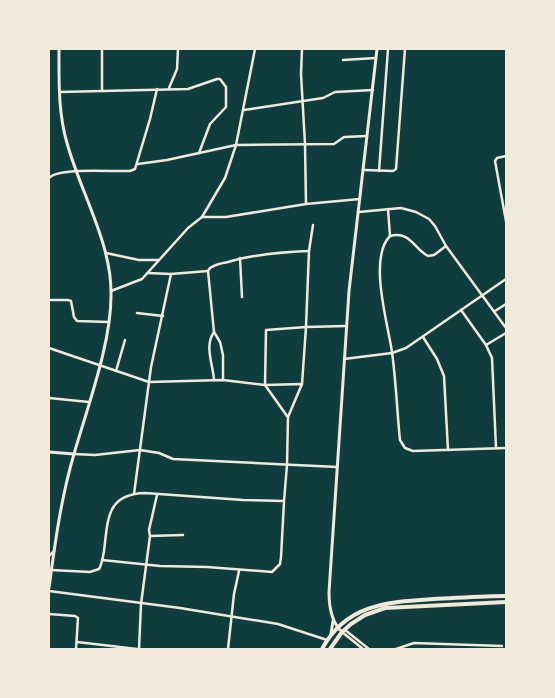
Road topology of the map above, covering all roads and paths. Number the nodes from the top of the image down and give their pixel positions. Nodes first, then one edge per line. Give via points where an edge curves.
1 (59, 49) edge
2 (102, 49) edge
3 (106, 49) edge
4 (178, 49) edge
5 (255, 49) edge
6 (302, 49) edge
7 (377, 49) edge
8 (388, 49) edge
9 (405, 49) edge
10 (376, 58) junction
11 (343, 60) dead end
12 (168, 88) junction
13 (157, 89) junction
14 (373, 90) junction
15 (102, 91) junction
16 (60, 92) junction
17 (303, 102) junction
18 (244, 110) junction
19 (367, 136) junction
20 (305, 144) junction
21 (236, 146) junction
22 (199, 153) junction
23 (506, 156) edge
24 (138, 164) junction
25 (364, 170) junction
26 (76, 171) junction
27 (379, 171) junction
28 (49, 178) edge
29 (506, 188) edge
30 (500, 189) junction
31 (360, 199) junction
32 (306, 204) junction
33 (388, 209) junction
34 (359, 212) junction
35 (202, 217) junction
36 (506, 221) edge
37 (313, 225) dead end
38 (390, 236) junction
39 (446, 246) junction
40 (310, 251) junction
41 (106, 253) junction
42 (240, 258) junction
43 (160, 260) junction
44 (208, 271) junction
45 (148, 273) junction
46 (171, 274) junction
47 (506, 279) edge
48 (111, 291) junction
49 (483, 294) junction
50 (242, 296) dead end
51 (49, 300) edge
52 (506, 304) edge
53 (461, 310) junction
54 (496, 311) junction
55 (137, 313) dead end
56 (163, 316) junction
57 (109, 322) junction
58 (346, 326) junction
59 (306, 327) junction
60 (506, 328) edge
61 (214, 332) junction
62 (506, 333) edge
63 (422, 337) junction
64 (125, 340) dead end
65 (486, 345) junction
66 (49, 348) edge
67 (392, 353) junction
68 (344, 358) junction
69 (99, 365) junction
70 (116, 371) junction
71 (214, 380) junction
72 (223, 380) junction
73 (149, 382) junction
74 (302, 384) junction
75 (265, 385) junction
76 (49, 398) edge
77 (89, 402) junction
78 (288, 416) junction
79 (496, 448) junction
80 (506, 448) edge
81 (140, 450) junction
82 (448, 450) junction
83 (49, 452) edge
84 (74, 454) junction
85 (288, 466) junction
86 (336, 467) junction
87 (134, 494) junction
88 (157, 494) junction
89 (284, 501) junction
90 (184, 535) dead end
91 (150, 536) junction
92 (54, 551) junction
93 (49, 556) edge
94 (102, 560) junction
95 (146, 565) junction
96 (51, 570) junction
97 (239, 570) junction
98 (49, 590) edge
99 (506, 596) edge
100 (506, 602) edge
101 (141, 604) junction
102 (49, 614) edge
103 (232, 616) junction
104 (334, 620) junction
105 (340, 627) junction
106 (344, 631) junction
107 (328, 639) junction
108 (77, 642) junction
109 (102, 645) junction
110 (502, 646) dead end
111 (119, 648) edge
112 (76, 649) edge
113 (101, 649) edge
114 (138, 649) edge
115 (228, 649) edge
116 (322, 649) edge
117 (330, 649) edge
118 (363, 649) edge
119 (369, 649) edge
120 (396, 649) edge

1 - 16 street
2 - 3 street
2 - 15 street
4 - 12 street via 176,69
5 - 18 street
6 - 17 street
7 - 10 street
8 - 27 street
9 - 27 street via 396,169
10 - 11 street
10 - 14 street
12 - 13 street
12 - 22 street via 188,89 217,79 225,84 226,107 210,124
13 - 15 street
13 - 24 street
14 - 17 street via 335,92
14 - 19 street
15 - 16 street
16 - 26 street via 64,132
17 - 18 street
17 - 20 street
18 - 21 street
19 - 20 street via 344,137 334,144
19 - 25 street
20 - 21 street
20 - 32 street
21 - 22 street
21 - 35 street via 225,178
22 - 24 street
23 - 30 street via 495,161
24 - 26 street via 130,172
25 - 27 street
25 - 31 street
26 - 28 street via 54,174
26 - 41 street
29 - 30 street
30 - 36 street
31 - 32 street
31 - 34 street
32 - 35 street via 226,217
33 - 34 street
33 - 38 street
33 - 39 street via 406,209 425,216
34 - 58 street
35 - 43 street
37 - 40 street
38 - 39 street via 403,236 428,256
38 - 67 street via 382,247 381,288
39 - 49 street
40 - 42 street
40 - 59 street
41 - 43 street via 139,260
41 - 48 street
42 - 44 street via 211,266
42 - 50 street
43 - 45 street
44 - 46 street
44 - 61 street
45 - 46 street
45 - 48 street via 132,284
46 - 56 street
47 - 49 street
48 - 57 street
49 - 53 street
49 - 54 street
51 - 57 street via 72,301 77,320
52 - 54 street
53 - 63 street
53 - 65 street
54 - 60 street
55 - 56 street
56 - 73 street
57 - 69 street
58 - 59 street
58 - 68 street
59 - 74 street
59 - 75 street via 267,329
61 - 71 street via 209,340
61 - 72 street via 222,346
62 - 65 street
63 - 67 street
63 - 82 street via 443,372
64 - 70 street
65 - 79 street via 492,363
66 - 69 street
67 - 68 street
67 - 82 street via 402,444 413,451
68 - 86 street
69 - 70 street
69 - 77 street
70 - 73 street
71 - 72 street
71 - 73 street
72 - 75 street
73 - 81 street
74 - 75 street
74 - 78 street
75 - 78 street
76 - 77 street
77 - 84 street
78 - 85 street
79 - 80 street
79 - 82 street
81 - 84 street
81 - 85 street via 173,458
81 - 87 street
83 - 84 street
84 - 92 street via 64,488
85 - 86 street
85 - 89 street
86 - 104 street via 329,592
87 - 88 street
87 - 94 street via 110,509
88 - 89 street
88 - 91 street
89 - 97 street via 280,564 272,572
90 - 91 street
91 - 95 street
92 - 93 street
92 - 96 street
94 - 95 street
94 - 96 street via 95,572
95 - 97 street
95 - 101 street
96 - 98 street
97 - 103 street
98 - 101 street
99 - 105 main road via 384,603 360,612
100 - 106 main road via 385,608 363,616
101 - 103 street
101 - 114 street
102 - 108 street via 78,618
103 - 107 street via 278,624
103 - 115 street
104 - 105 street
104 - 107 street
105 - 106 street
105 - 107 main road
106 - 117 main road
106 - 118 street
106 - 119 street
107 - 116 main road
108 - 109 street
108 - 112 street
109 - 111 street
109 - 113 street
110 - 120 street via 414,643
111 - 114 street

